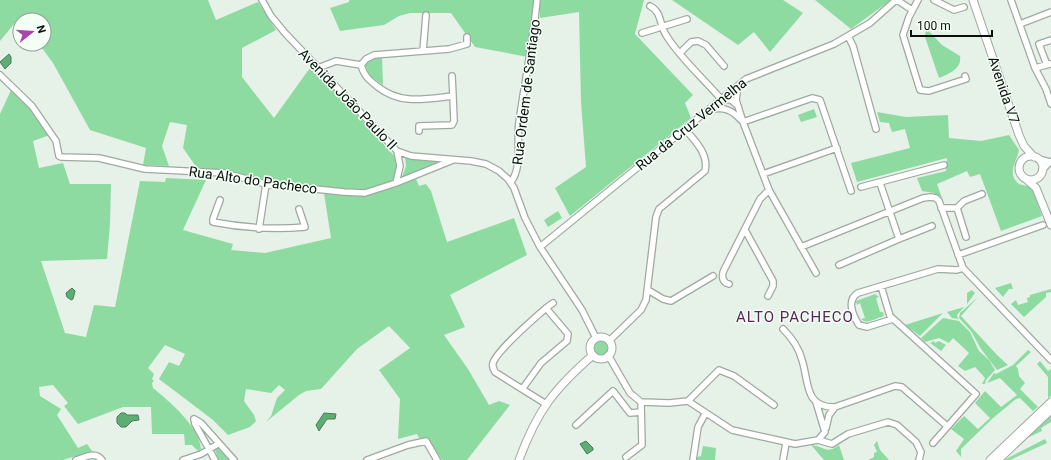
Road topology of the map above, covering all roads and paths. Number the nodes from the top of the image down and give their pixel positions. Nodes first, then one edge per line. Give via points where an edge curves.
1 (262, 0) edge
2 (537, 0) edge
3 (896, 0) edge
4 (918, 0) edge
5 (934, 0) edge
6 (973, 0) edge
7 (1011, 0) edge
8 (650, 6) dead end
9 (964, 7) dead end
10 (912, 10) junction
11 (1051, 12) edge
12 (426, 15) dead end
13 (687, 19) dead end
14 (1020, 24) junction
15 (662, 27) junction
16 (642, 33) dead end
17 (848, 36) junction
18 (466, 37) dead end
19 (1051, 40) edge
20 (422, 51) junction
21 (680, 52) junction
22 (1049, 64) edge
23 (361, 65) junction
24 (724, 66) dead end
25 (318, 68) junction
26 (1035, 68) junction
27 (0, 75) edge
28 (452, 76) dead end
29 (965, 76) dead end
30 (738, 85) junction
31 (453, 96) junction
32 (725, 98) junction
33 (1051, 104) edge
34 (738, 106) junction
35 (708, 110) junction
36 (730, 110) junction
37 (743, 122) junction
38 (685, 129) junction
39 (876, 129) dead end
40 (419, 131) dead end
41 (1019, 135) junction
42 (837, 148) junction
43 (397, 151) junction
44 (1036, 158) junction
45 (454, 159) junction
46 (1051, 162) edge
47 (944, 165) dead end
48 (1019, 166) junction
49 (1041, 173) junction
50 (763, 174) junction
51 (1026, 179) junction
52 (511, 182) junction
53 (396, 183) junction
54 (880, 183) junction
55 (266, 184) junction
56 (861, 187) dead end
57 (769, 190) junction
58 (851, 191) dead end
59 (982, 194) dead end
60 (1040, 196) junction
61 (220, 200) dead end
62 (941, 208) junction
63 (956, 208) junction
64 (299, 209) dead end
65 (889, 211) junction
66 (1047, 225) edge
67 (932, 226) dead end
68 (259, 229) junction
69 (744, 230) junction
70 (966, 236) dead end
71 (899, 239) junction
72 (540, 246) junction
73 (801, 247) junction
74 (958, 255) junction
75 (839, 265) dead end
76 (964, 268) junction
77 (816, 273) dead end
78 (712, 276) dead end
79 (729, 284) dead end
80 (881, 286) junction
81 (648, 290) junction
82 (768, 296) dead end
83 (553, 303) dead end
84 (546, 308) junction
85 (894, 319) junction
86 (783, 329) dead end
87 (596, 338) junction
88 (609, 341) junction
89 (593, 355) junction
90 (608, 355) junction
91 (1051, 360) edge
92 (523, 388) junction
93 (688, 401) junction
94 (641, 402) junction
95 (816, 402) junction
96 (1051, 402) edge
97 (546, 404) junction
98 (774, 405) dead end
99 (835, 407) junction
100 (1051, 410) edge
101 (641, 412) junction
102 (705, 414) junction
103 (576, 425) dead end
104 (947, 426) junction
105 (825, 432) junction
106 (818, 440) junction
107 (525, 442) junction
108 (786, 443) junction
109 (933, 443) dead end
110 (218, 444) junction
111 (209, 450) junction
112 (626, 457) dead end
113 (76, 460) edge
114 (102, 460) edge
115 (183, 460) edge
116 (215, 460) edge
117 (234, 460) edge
118 (367, 460) edge
119 (437, 460) edge
120 (518, 460) edge
121 (524, 460) edge
122 (693, 460) edge
123 (783, 460) edge
124 (919, 460) edge
125 (990, 460) edge
126 (998, 460) edge

1 - 25 street, Avenida João Paulo II via 285,34
2 - 52 street, Rua Ordem de Santiago via 519,124 516,167
3 - 10 street
3 - 17 street, Rua da Cruz Vermelha via 870,23
4 - 10 street
5 - 9 street via 954,10
6 - 41 street, Avenida V7
7 - 14 street
8 - 15 street via 658,12
10 - 29 street via 904,29 903,40 920,90 929,91 966,79
11 - 14 street
12 - 20 street
13 - 15 street
14 - 26 street
15 - 16 street
15 - 21 street
17 - 30 street, Rua da Cruz Vermelha via 828,47 750,76
17 - 39 street
18 - 20 street via 467,44 449,49
19 - 22 street via 1039,44
20 - 23 street via 374,55
21 - 24 street via 691,42 701,42
21 - 32 street
22 - 26 street
23 - 25 street via 336,60
23 - 31 street via 364,76 396,98 410,100
25 - 43 street, Avenida João Paulo II
26 - 33 street
27 - 55 street, Rua Alto do Pacheco via 32,106 56,141 60,157 99,158 145,168 224,173
28 - 31 street
30 - 32 street, Rua da Cruz Vermelha
30 - 34 street
31 - 40 street via 452,125 419,126
32 - 34 street
32 - 35 street, Rua da Cruz Vermelha
32 - 36 street
34 - 37 street
35 - 36 street
35 - 38 street, Rua da Cruz Vermelha
36 - 37 street
37 - 42 street via 817,98 823,104
37 - 50 street
38 - 72 street, Rua da Cruz Vermelha
38 - 81 street via 703,152 706,171 657,212
41 - 44 street, Avenida V7 via 1024,146
41 - 48 street, Avenida V7 via 1022,154
42 - 50 street
42 - 58 street
43 - 45 street, Avenida João Paulo II via 412,156
43 - 53 street via 400,166
44 - 46 street
44 - 48 street via 1024,158
44 - 49 street via 1041,163
45 - 52 street, Avenida João Paulo II via 486,164
45 - 53 street, Rua Alto do Pacheco
46 - 49 street
47 - 54 street
48 - 51 street via 1020,174
49 - 51 street via 1035,179
49 - 60 street via 1038,185
50 - 57 street
51 - 60 street via 1033,183
52 - 72 street, Avenida João Paulo II via 525,218
53 - 55 street, Rua Alto do Pacheco via 365,193
54 - 56 street
54 - 65 street
55 - 68 street
57 - 69 street via 760,199
57 - 73 street
59 - 63 street via 964,201
60 - 66 street
61 - 68 street via 213,222
62 - 63 street
62 - 65 street via 936,198 927,197
62 - 74 street
63 - 70 street
64 - 68 street via 305,227
65 - 71 street
65 - 73 street
66 - 74 street
67 - 71 street
69 - 79 street via 722,274 724,282
69 - 82 street via 773,281
71 - 75 street
72 - 87 street, Avenida João Paulo II via 582,310
73 - 77 street
74 - 76 street
76 - 80 street via 938,269
76 - 91 street
78 - 81 street via 671,301 663,300
80 - 85 street via 890,316
80 - 85 street via 858,293 851,299 856,322 867,326
81 - 88 street via 641,310
83 - 84 street
84 - 92 street via 568,334 567,341 541,363
84 - 92 street via 494,361 492,367 495,372
85 - 104 street via 976,394
86 - 95 street via 798,349 803,361 806,385
87 - 88 street via 603,337
87 - 89 street via 590,346
88 - 90 street via 611,349
89 - 90 street via 600,358
89 - 97 street via 567,378
90 - 94 street via 630,393
92 - 97 street
93 - 94 street
93 - 98 street via 719,370 734,376
93 - 102 street
94 - 101 street
95 - 99 street
95 - 105 street
96 - 125 street
97 - 107 street
99 - 104 street via 894,386 902,387
99 - 105 street via 829,415
100 - 126 street
101 - 103 street via 630,413 613,391
101 - 112 street via 642,445
102 - 108 street via 732,430
102 - 122 street via 698,427
104 - 109 street
105 - 106 street
106 - 108 street via 801,444
106 - 124 street via 832,444 848,434 888,422 897,424 916,442 920,452
107 - 120 street
107 - 121 street
108 - 123 street
110 - 111 street
110 - 111 street via 201,423 194,419
110 - 117 street
111 - 115 street
111 - 116 street
113 - 114 street via 96,455
118 - 119 street via 426,441

